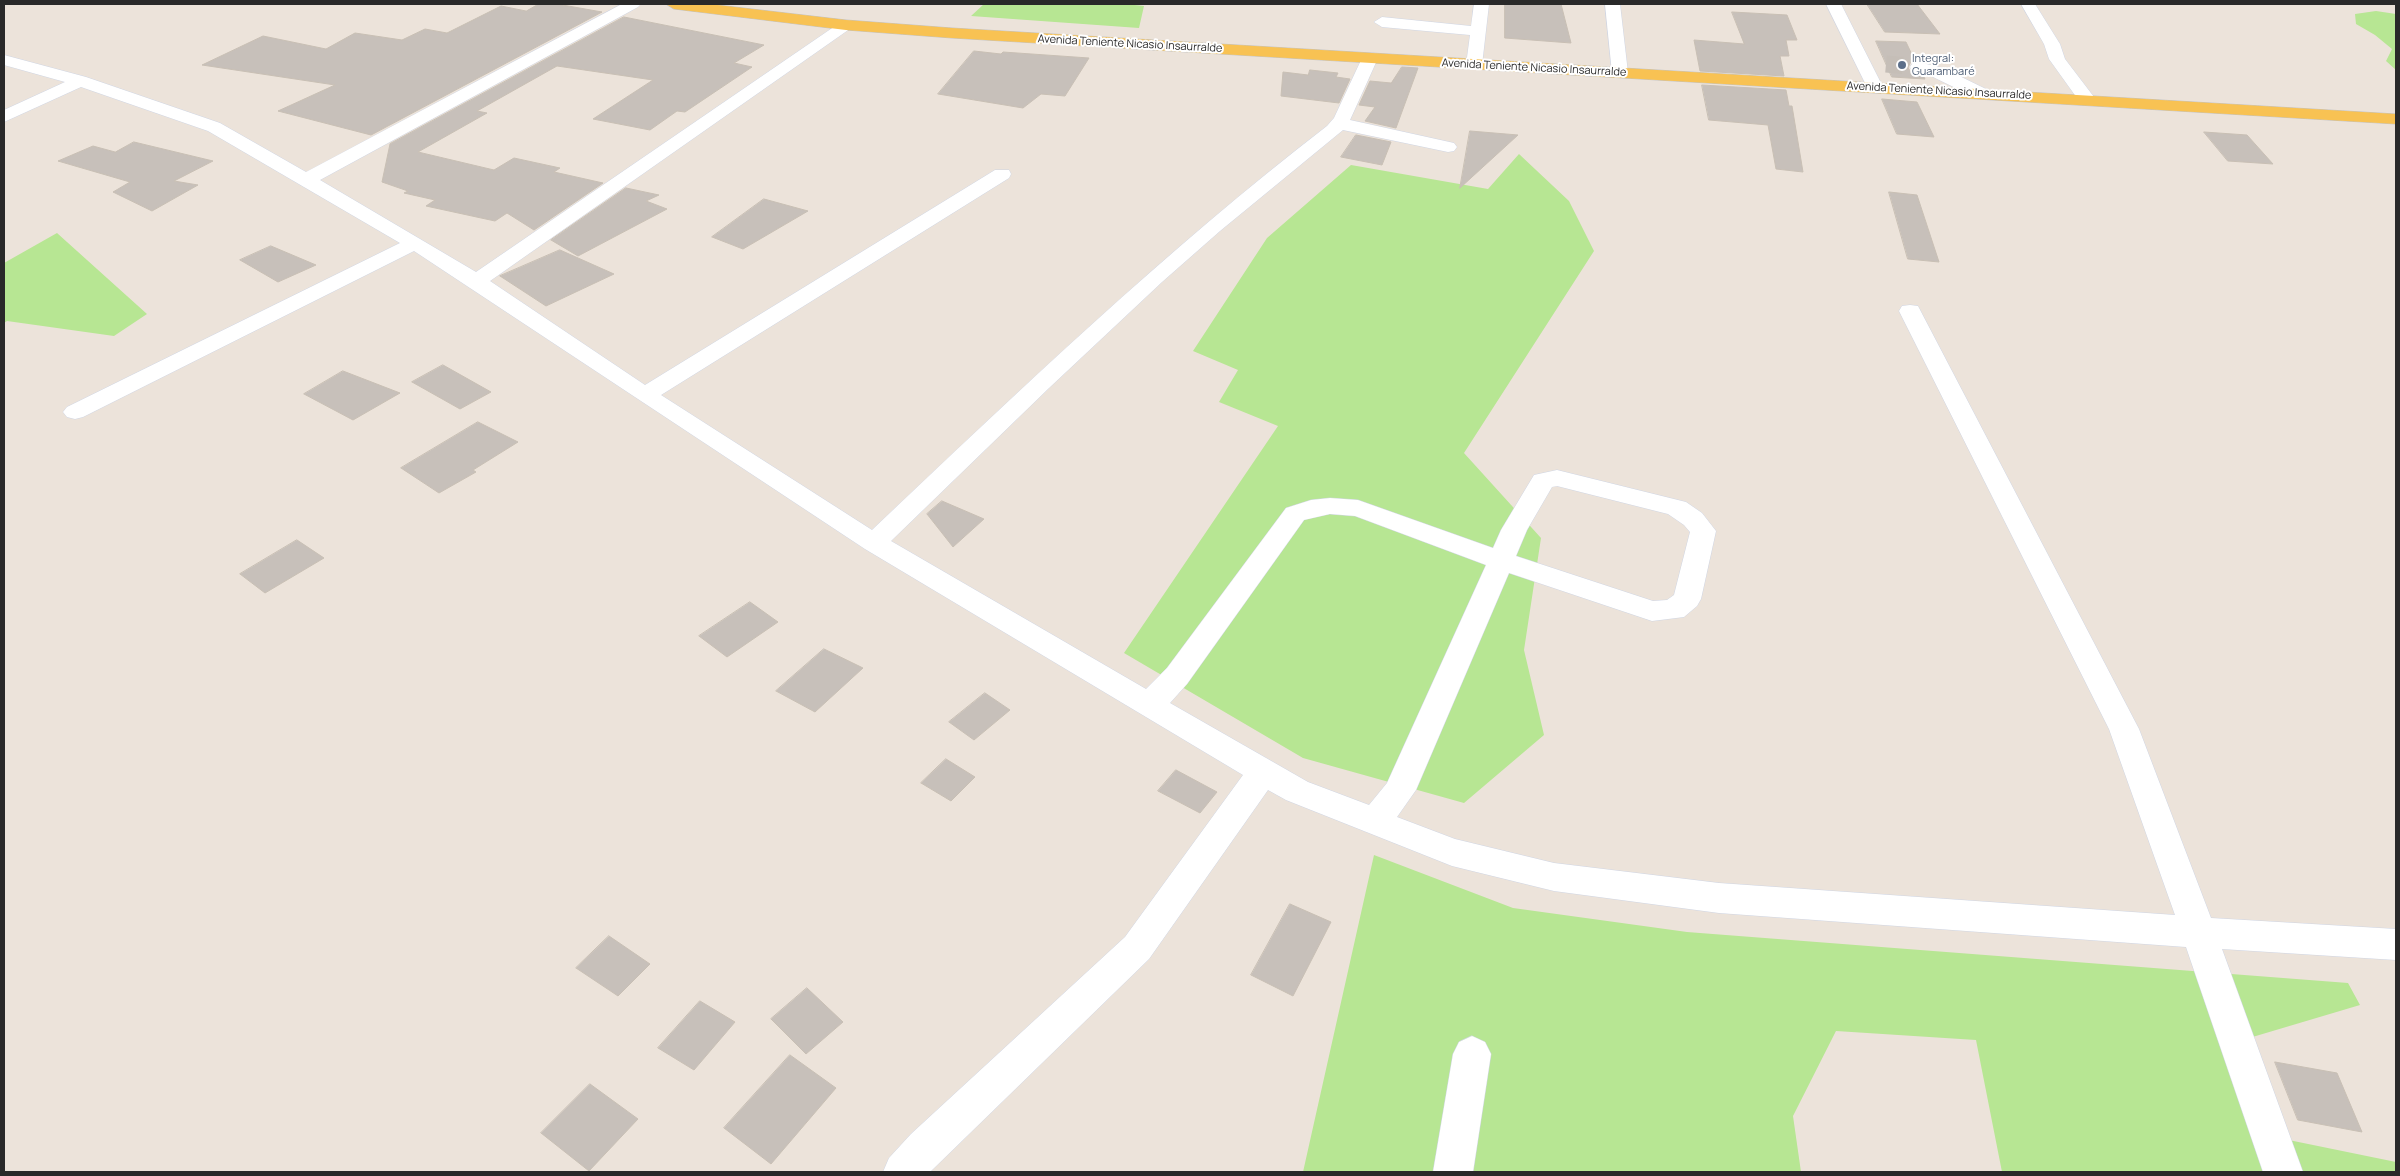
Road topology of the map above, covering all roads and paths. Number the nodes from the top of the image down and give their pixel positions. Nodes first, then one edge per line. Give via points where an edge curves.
1 (633, 4) edge
2 (674, 4) edge
3 (1481, 4) edge
4 (1612, 4) edge
5 (1833, 4) edge
6 (2028, 4) edge
7 (1382, 22) dead end
8 (846, 25) junction
9 (1478, 31) junction
10 (1370, 58) junction
11 (4, 60) edge
12 (1861, 62) junction
13 (1878, 63) tunnel mouth
14 (1474, 65) junction
15 (1918, 67) tunnel mouth
16 (1620, 73) junction
17 (80, 81) junction
18 (1875, 88) junction
19 (1982, 94) junction
20 (2088, 101) junction
21 (4, 117) edge
22 (2396, 118) edge
23 (1338, 124) junction
24 (1448, 147) dead end
25 (1002, 174) dead end
26 (306, 180) junction
27 (415, 243) junction
28 (476, 281) junction
29 (1910, 311) dead end
30 (645, 395) junction
31 (75, 412) dead end
32 (874, 543) junction
33 (1501, 561) junction
34 (1149, 705) junction
35 (1263, 772) junction
36 (1375, 821) junction
37 (2199, 933) junction
38 (2396, 944) edge
39 (1472, 1054) dead end
40 (903, 1172) edge
41 (1453, 1172) edge
42 (2283, 1172) edge

1 - 26 street
2 - 8 main road, Avenida Teniente Nicasio Insaurralde
3 - 9 street
4 - 16 street
5 - 12 street
6 - 20 street via 2052,44 2057,59
7 - 9 street
8 - 10 main road, Avenida Teniente Nicasio Insaurralde
8 - 28 street
9 - 14 street
10 - 14 main road, Avenida Teniente Nicasio Insaurralde
10 - 23 street
11 - 17 street
12 - 13 street
12 - 18 street
14 - 16 main road, Avenida Teniente Nicasio Insaurralde
15 - 19 street via 1937,72
16 - 18 main road, Avenida Teniente Nicasio Insaurralde
17 - 21 street
17 - 26 street via 214,127
18 - 19 main road, Avenida Teniente Nicasio Insaurralde
19 - 20 main road, Avenida Teniente Nicasio Insaurralde
20 - 22 main road, Avenida Teniente Nicasio Insaurralde
23 - 24 street
23 - 32 street via 1219,219
25 - 30 street
26 - 27 street
27 - 28 street
27 - 31 street
28 - 30 street
29 - 37 street via 2124,729
30 - 32 street
32 - 34 street
33 - 33 street via 1534,492 1543,481 1557,478 1678,508 1703,531 1687,599 1674,610 1652,612
33 - 34 street via 1358,508 1330,506 1295,514 1177,676
33 - 36 street via 1400,790
34 - 35 street
35 - 36 street via 1298,791
35 - 40 street via 1137,948
36 - 37 street via 1452,852 1554,877 1719,898
37 - 38 street
37 - 42 street
39 - 41 street

